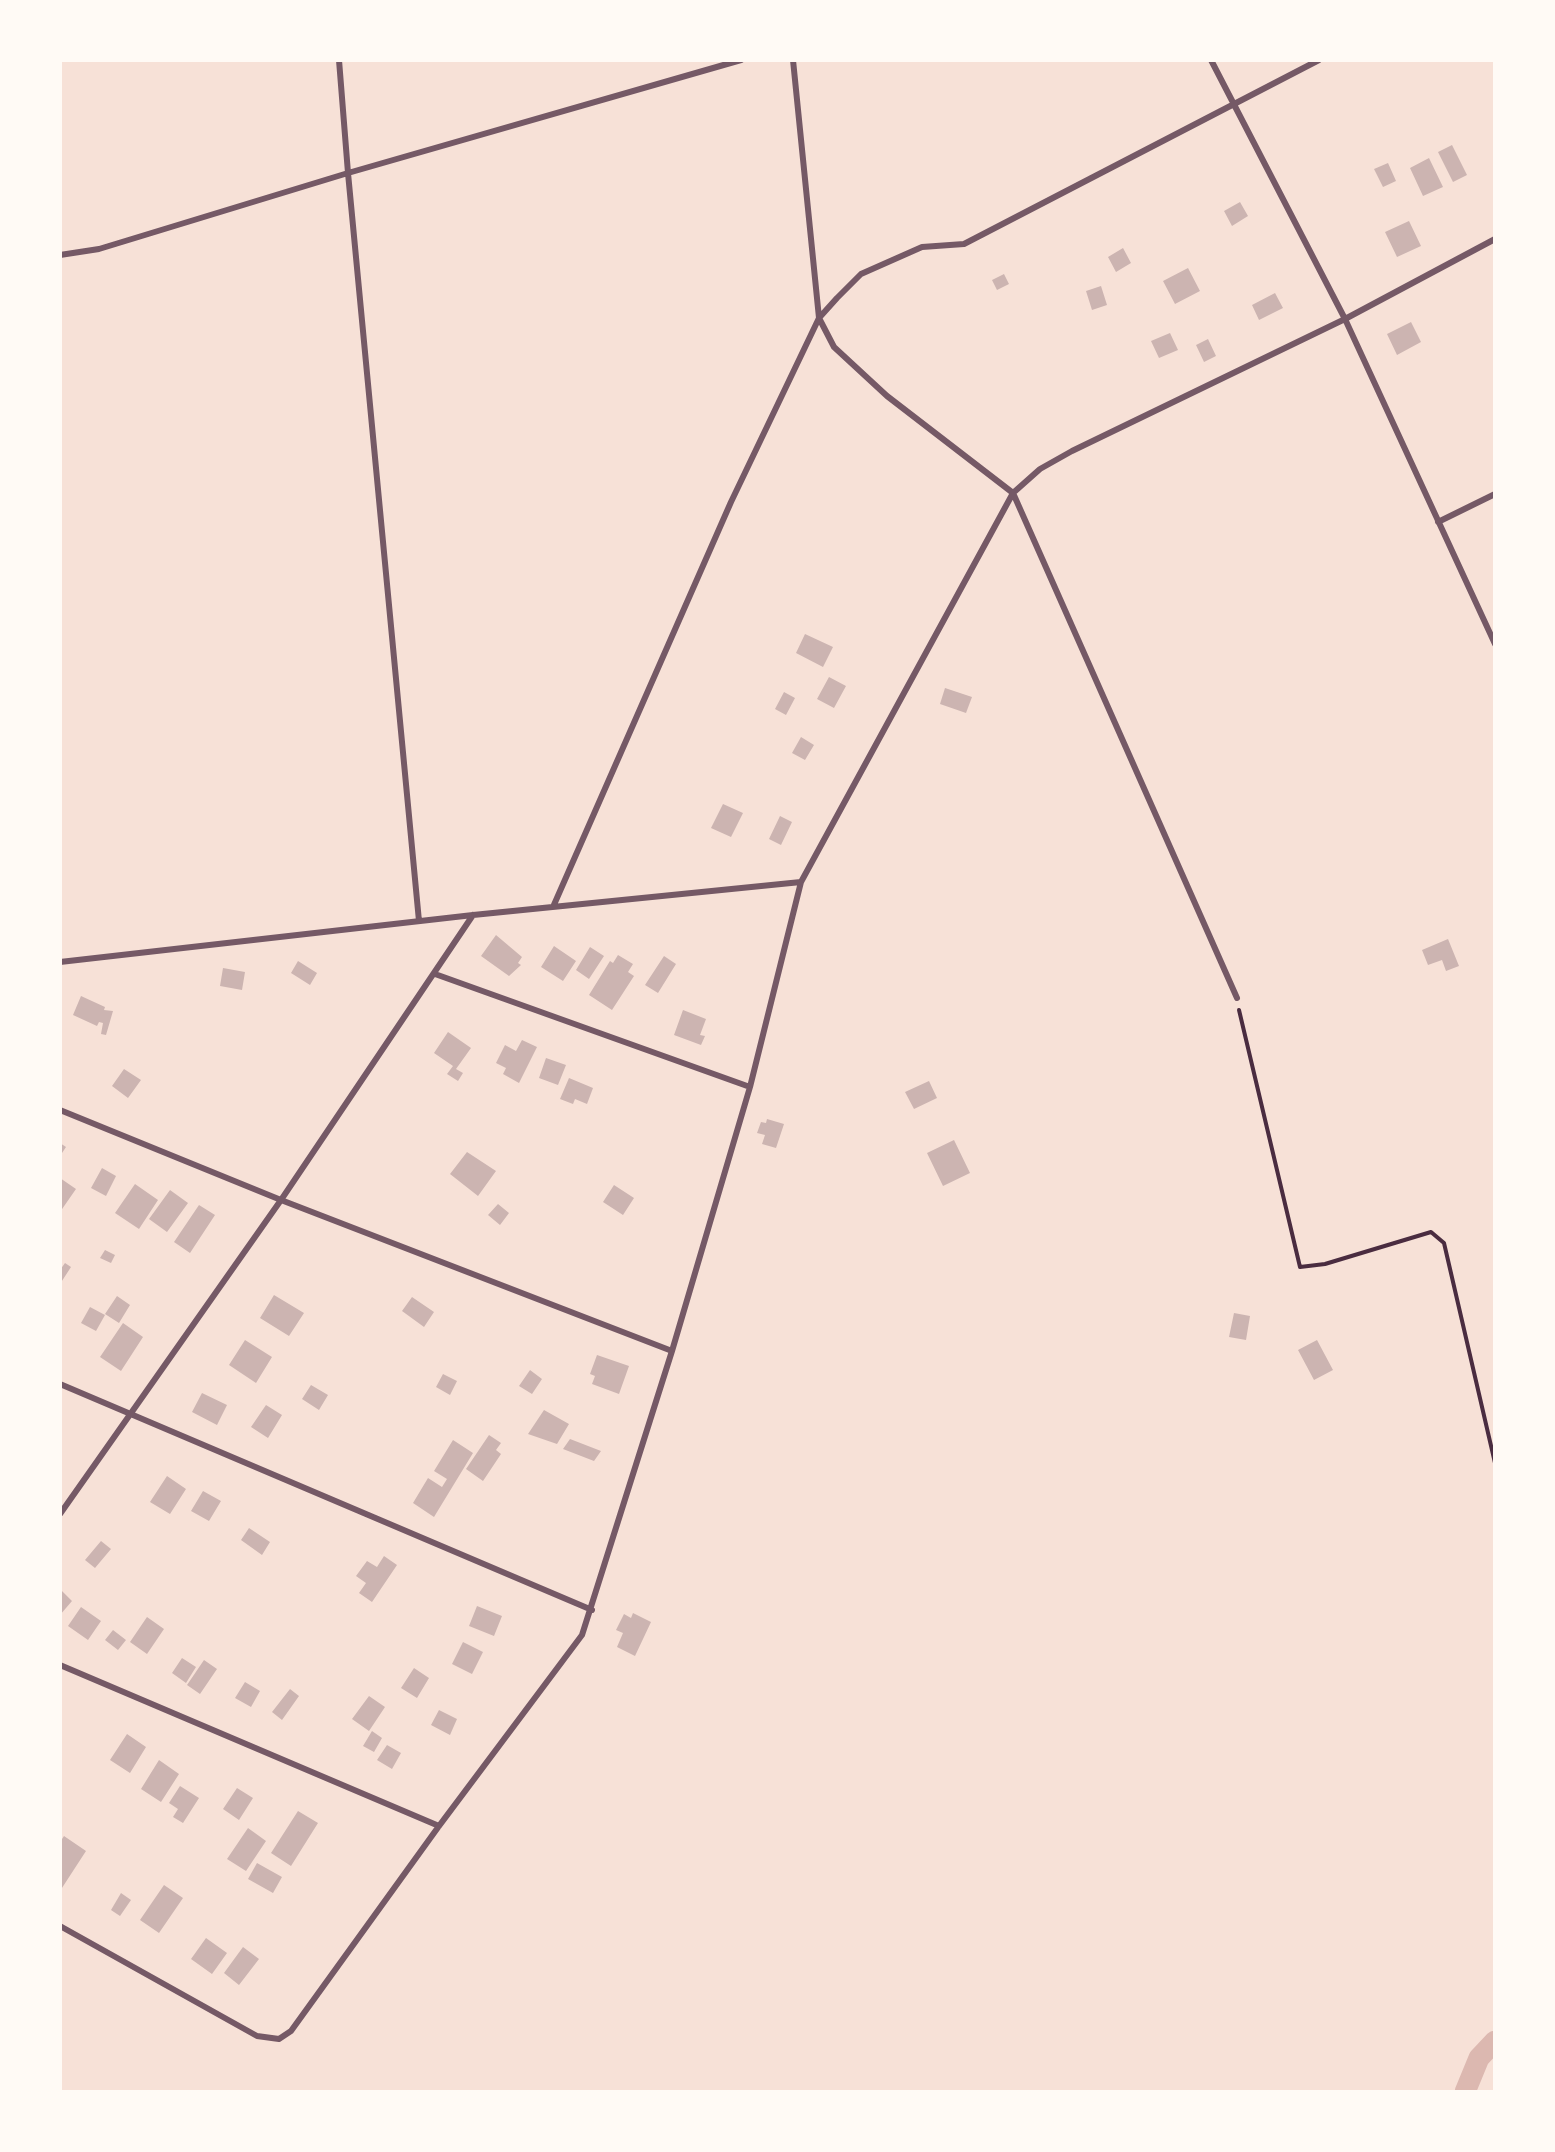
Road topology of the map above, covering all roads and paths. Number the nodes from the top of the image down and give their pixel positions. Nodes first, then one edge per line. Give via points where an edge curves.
1 (339, 60) edge
2 (741, 60) edge
3 (793, 60) edge
4 (1212, 60) edge
5 (1319, 60) edge
6 (1234, 104) junction
7 (348, 173) junction
8 (1495, 239) edge
9 (60, 255) edge
10 (819, 318) junction
11 (1345, 319) junction
12 (1013, 494) junction
13 (1495, 494) edge
14 (1438, 522) junction
15 (1495, 644) edge
16 (801, 882) junction
17 (553, 907) junction
18 (473, 915) junction
19 (419, 921) junction
20 (60, 963) edge
21 (435, 974) junction
22 (1237, 998) joint
23 (750, 1087) junction
24 (60, 1110) edge
25 (281, 1200) junction
26 (672, 1350) junction
27 (60, 1384) edge
28 (131, 1414) junction
29 (1495, 1463) edge
30 (60, 1514) edge
31 (592, 1610) junction
32 (60, 1665) edge
33 (439, 1826) junction
34 (60, 1926) edge

1 - 7 street
2 - 7 street
3 - 10 street
4 - 6 street
5 - 6 street
6 - 10 street via 964,244 922,247 861,274
6 - 11 street
7 - 9 street via 99,249
7 - 19 street
8 - 11 street
10 - 12 street via 834,347 887,396
10 - 17 street via 727,513
11 - 12 street via 1072,451 1040,469
11 - 14 street
12 - 16 street
12 - 22 street
13 - 14 street
14 - 15 street
16 - 17 street
16 - 23 street
17 - 18 street
18 - 19 street
18 - 21 street
19 - 20 street
21 - 23 street
21 - 25 street
22 - 29 path via 1300,1267 1325,1264 1431,1232 1444,1244
23 - 26 street
24 - 25 street
25 - 26 street
25 - 28 street
26 - 31 street
27 - 28 street
28 - 30 street
28 - 31 street
31 - 33 street via 582,1635
32 - 33 street
33 - 34 street via 291,2031 279,2039 257,2036

